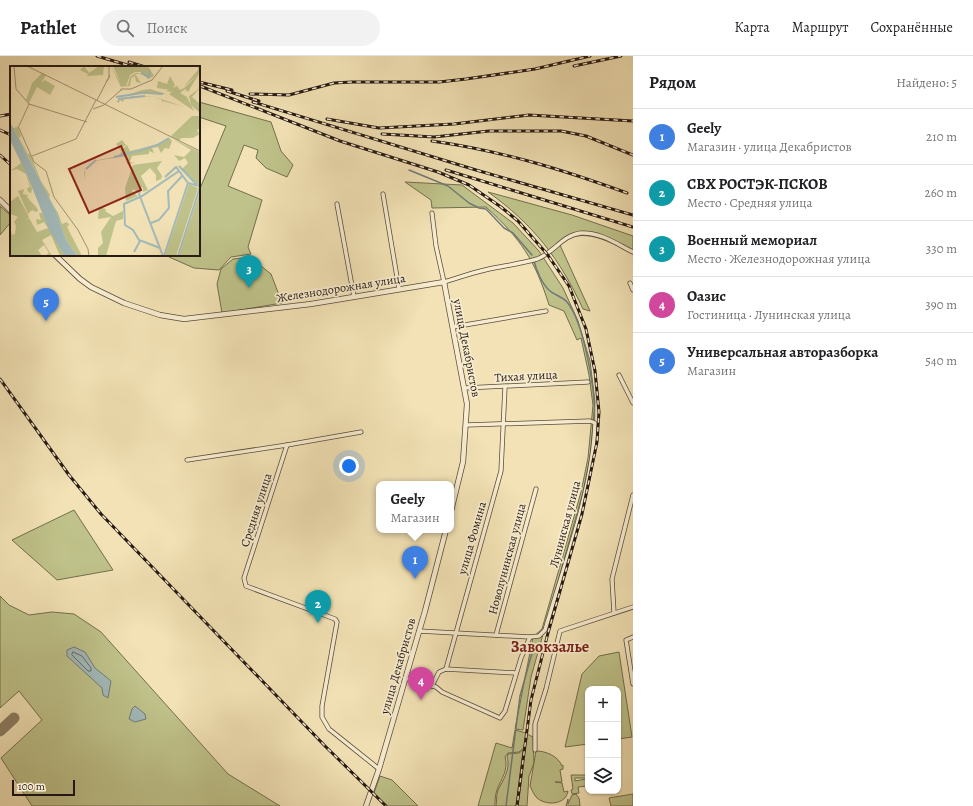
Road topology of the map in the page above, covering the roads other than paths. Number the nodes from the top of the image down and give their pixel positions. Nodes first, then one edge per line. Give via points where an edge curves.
1 (383, 194) dead end
2 (0, 200) edge
3 (337, 204) dead end
4 (10, 210) edge
5 (432, 213) dead end
6 (633, 252) edge
7 (56, 256) edge
8 (444, 282) junction
9 (630, 283) dead end
10 (399, 289) junction
11 (633, 290) edge
12 (354, 296) junction
13 (546, 311) dead end
14 (453, 327) junction
15 (619, 375) dead end
16 (588, 382) dead end
17 (505, 387) junction
18 (465, 388) junction
19 (633, 403) edge
20 (467, 425) junction
21 (503, 425) junction
22 (361, 432) dead end
23 (287, 444) junction
24 (187, 460) dead end
25 (536, 488) dead end
26 (633, 495) edge
27 (454, 499) edge
28 (445, 533) edge
29 (633, 607) edge
30 (614, 613) junction
31 (419, 631) junction
32 (456, 634) junction
33 (496, 635) junction
34 (530, 637) junction
35 (633, 637) edge
36 (446, 669) junction
37 (516, 673) junction
38 (405, 678) junction
39 (633, 684) edge
40 (432, 686) junction
41 (535, 750) dead end
42 (379, 769) junction
43 (366, 806) edge

1 - 10 street
2 - 4 street
3 - 12 street
5 - 8 street, улица Декабристов
6 - 8 street, Железнодорожная улица via 604,237 592,233 580,234 568,237 538,258
7 - 12 street, Железнодорожная улица via 80,279 103,293 160,315 184,319 311,304
8 - 10 street, Железнодорожная улица
8 - 14 street, улица Декабристов
9 - 11 street
10 - 12 street, Железнодорожная улица
13 - 14 street
14 - 18 street, улица Декабристов
15 - 19 street
16 - 17 street, Тихая улица
17 - 18 street, Тихая улица
17 - 21 street, улица Фомина
18 - 20 street, улица Декабристов
20 - 21 street
20 - 27 street, улица Декабристов via 462,466
21 - 32 street, улица Фомина via 501,471
21 - 34 street, Лунинская улица via 590,421 595,423 585,494 545,630 539,636
22 - 23 street
23 - 24 street
23 - 42 street, Средняя улица via 244,578 246,586 335,618 337,622 322,717 329,730
25 - 33 street, Новолунинская улица
26 - 30 street via 612,579
28 - 31 street, улица Декабристов
29 - 30 street
30 - 41 street via 560,631 535,724
31 - 32 street
31 - 38 street, улица Декабристов
32 - 33 street
32 - 36 street, улица Фомина
33 - 34 street
34 - 37 street
35 - 39 street via 626,640
36 - 37 street
36 - 40 street, улица Фомина via 439,672
37 - 40 street via 505,711 500,718
38 - 40 street
38 - 42 street, улица Декабристов
42 - 43 street, улица Декабристов

